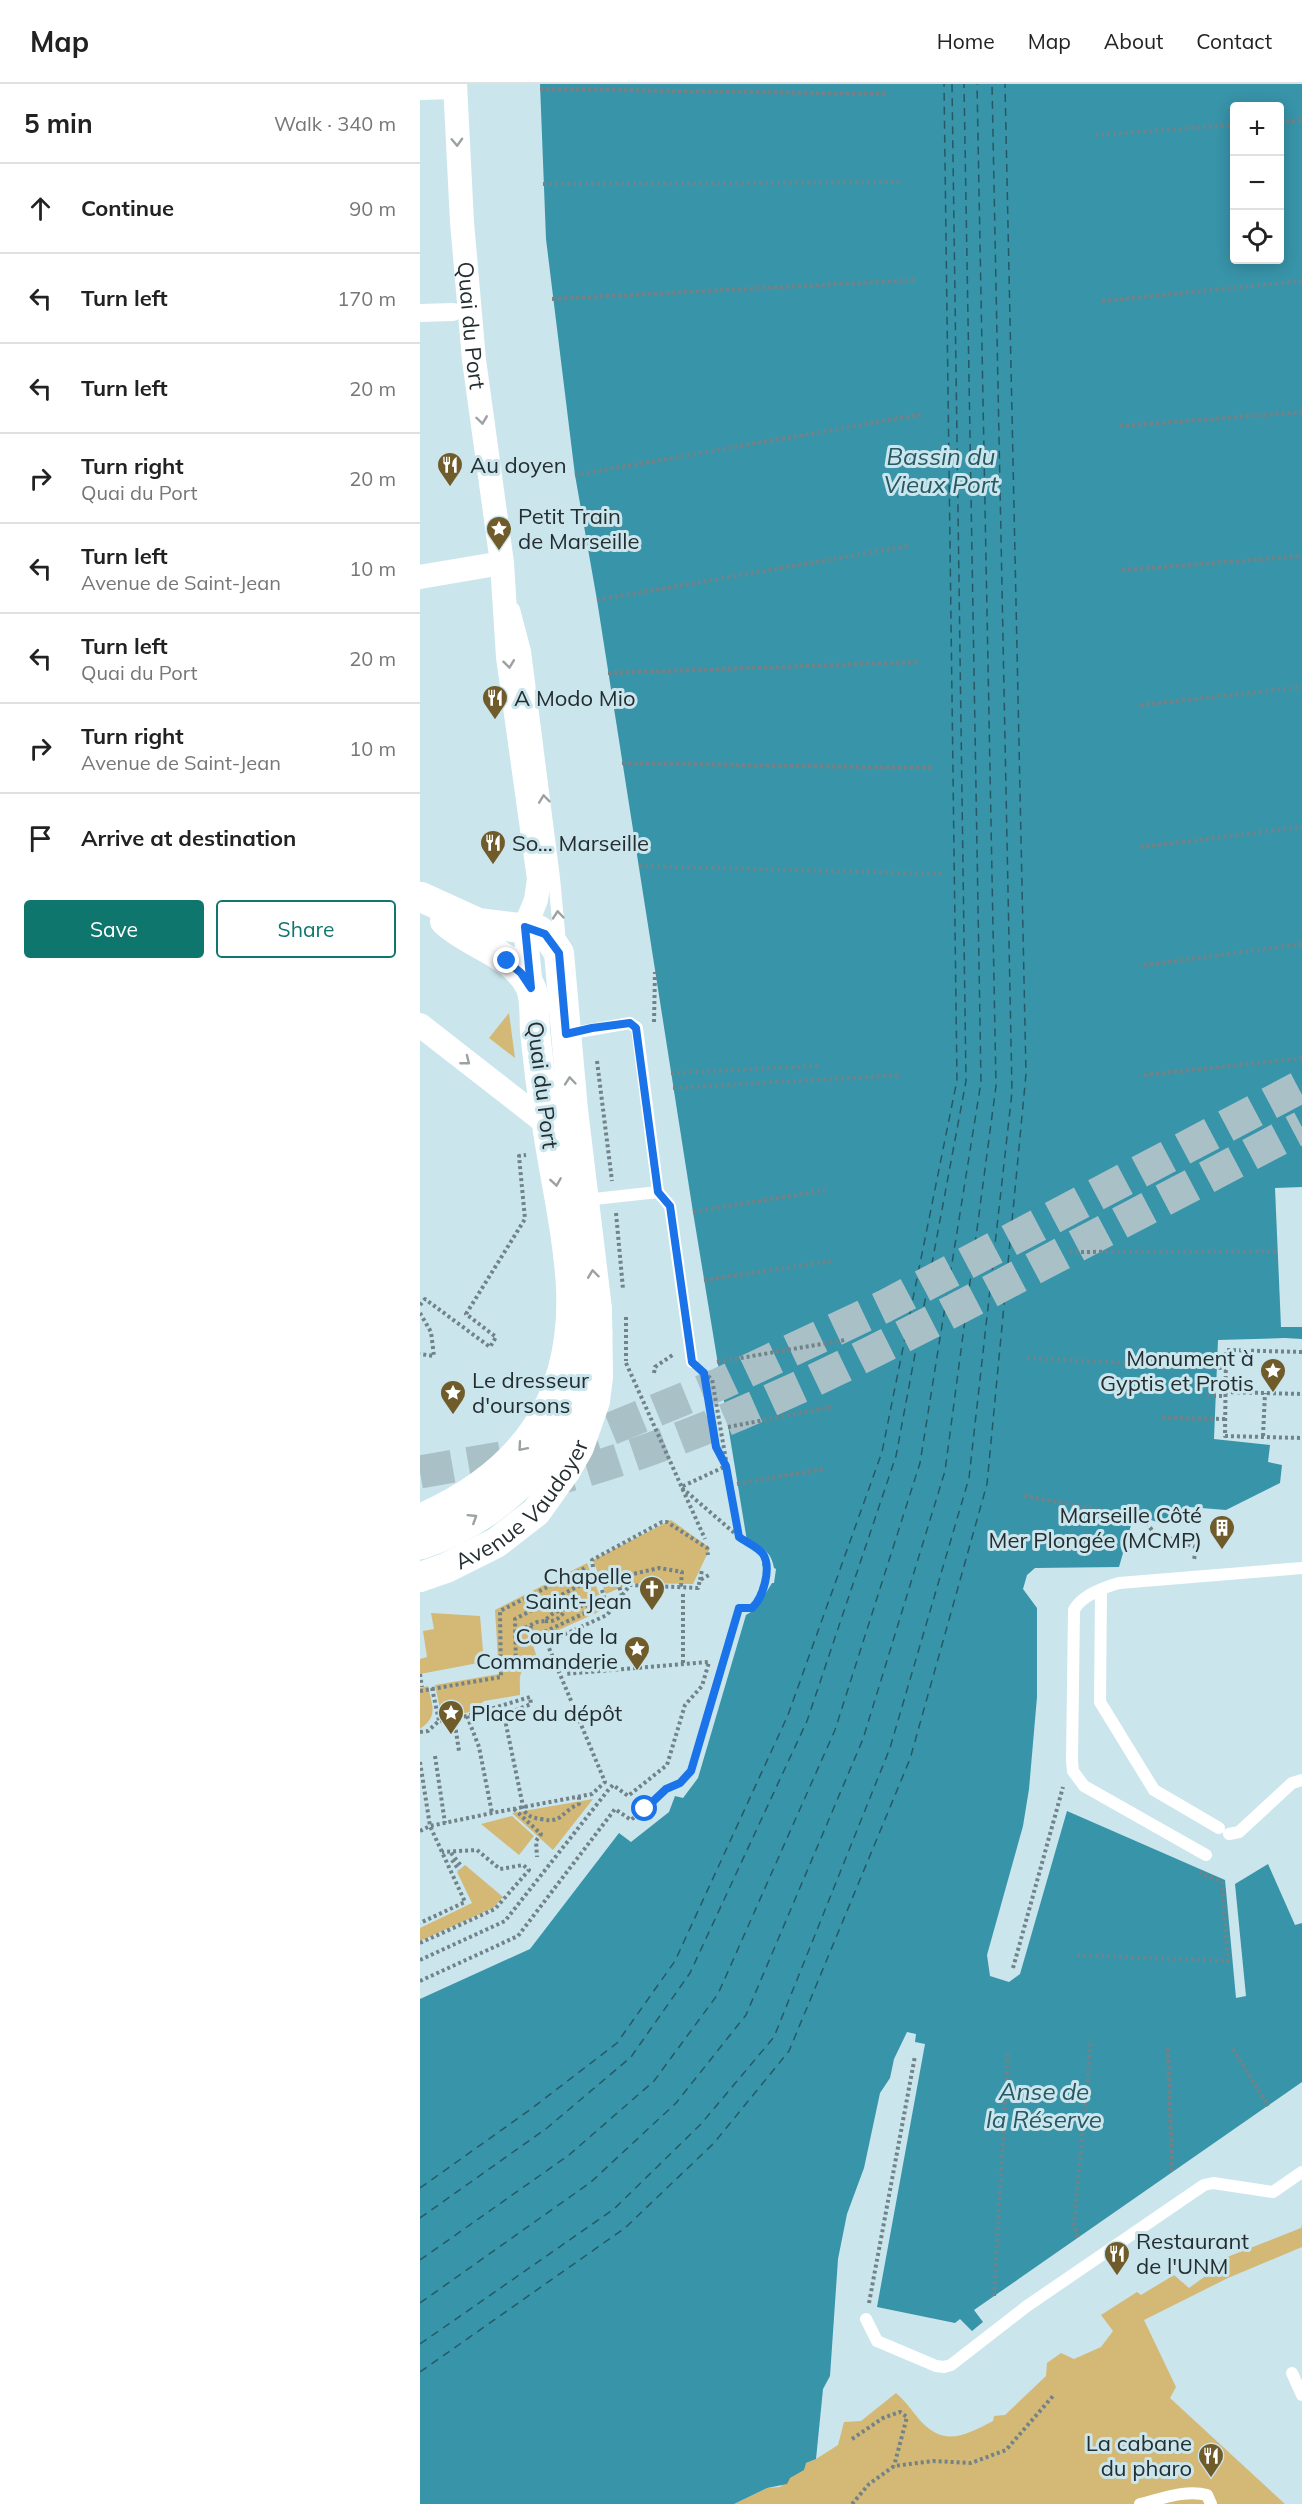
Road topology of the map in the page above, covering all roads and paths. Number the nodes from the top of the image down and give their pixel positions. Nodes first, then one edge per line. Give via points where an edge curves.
1 (455, 87) edge
2 (540, 88) dead end
3 (420, 91) edge
4 (888, 94) dead end
5 (1302, 120) edge
6 (1284, 122) edge
7 (1230, 125) edge
8 (1095, 135) dead end
9 (899, 182) dead end
10 (543, 184) dead end
11 (916, 280) dead end
12 (1302, 281) edge
13 (552, 299) dead end
14 (1102, 301) dead end
15 (453, 312) dead end
16 (420, 313) edge
17 (1302, 412) edge
18 (923, 414) dead end
19 (1120, 426) dead end
20 (575, 476) dead end
21 (908, 546) dead end
22 (1302, 556) edge
23 (502, 563) junction
24 (1122, 570) dead end
25 (420, 577) edge
26 (597, 600) dead end
27 (919, 662) dead end
28 (608, 673) dead end
29 (1302, 687) edge
30 (1140, 705) dead end
31 (622, 763) dead end
32 (931, 768) dead end
33 (1302, 827) edge
34 (1140, 847) dead end
35 (639, 866) dead end
36 (945, 874) dead end
37 (421, 896) edge
38 (525, 927) junction
39 (1302, 944) edge
40 (559, 953) junction
41 (1144, 965) dead end
42 (531, 988) junction
43 (420, 1025) edge
44 (566, 1034) junction
45 (1302, 1058) edge
46 (819, 1066) dead end
47 (671, 1073) dead end
48 (901, 1075) dead end
49 (1144, 1075) dead end
50 (673, 1088) dead end
51 (547, 1124) junction
52 (521, 1175) dead end
53 (825, 1190) dead end
54 (658, 1192) junction
55 (584, 1200) junction
56 (693, 1212) dead end
57 (1278, 1251) dead end
58 (1069, 1252) dead end
59 (831, 1261) dead end
60 (704, 1280) dead end
61 (420, 1305) edge
62 (420, 1313) edge
63 (596, 1333) junction
64 (845, 1340) dead end
65 (1302, 1352) edge
66 (420, 1354) edge
67 (567, 1358) joint
68 (1027, 1358) dead end
69 (692, 1362) joint
70 (717, 1362) dead end
71 (626, 1364) dead end
72 (655, 1366) dead end
73 (1226, 1368) junction
74 (654, 1373) dead end
75 (1265, 1393) junction
76 (1225, 1394) junction
77 (1302, 1394) edge
78 (1207, 1396) dead end
79 (832, 1407) dead end
80 (1161, 1418) dead end
81 (1225, 1419) junction
82 (728, 1427) dead end
83 (1263, 1436) junction
84 (1302, 1438) edge
85 (726, 1466) junction
86 (823, 1469) dead end
87 (737, 1484) dead end
88 (681, 1487) junction
89 (1024, 1496) dead end
90 (420, 1520) edge
91 (739, 1537) junction
92 (705, 1539) dead end
93 (420, 1543) edge
94 (708, 1555) dead end
95 (1194, 1559) dead end
96 (593, 1567) dead end
97 (1302, 1568) edge
98 (702, 1570) dead end
99 (709, 1575) dead end
100 (420, 1577) edge
101 (700, 1580) junction
102 (678, 1587) junction
103 (602, 1590) dead end
104 (1101, 1590) junction
105 (683, 1594) dead end
106 (622, 1596) junction
107 (612, 1610) junction
108 (531, 1625) junction
109 (555, 1628) junction
110 (514, 1633) junction
111 (560, 1637) junction
112 (683, 1664) junction
113 (516, 1666) dead end
114 (420, 1674) edge
115 (565, 1674) dead end
116 (432, 1688) junction
117 (421, 1689) edge
118 (467, 1716) junction
119 (454, 1718) junction
120 (439, 1721) junction
121 (420, 1732) edge
122 (459, 1752) dead end
123 (435, 1756) dead end
124 (1072, 1760) junction
125 (420, 1762) edge
126 (421, 1771) edge
127 (1302, 1780) edge
128 (579, 1797) junction
129 (426, 1801) junction
130 (420, 1802) edge
131 (522, 1808) junction
132 (514, 1809) junction
133 (492, 1813) junction
134 (445, 1823) junction
135 (430, 1826) junction
136 (420, 1831) edge
137 (441, 1852) junction
138 (451, 1852) junction
139 (1206, 1855) dead end
140 (537, 1857) dead end
141 (452, 1860) dead end
142 (1201, 1869) dead end
143 (420, 1923) edge
144 (420, 1943) edge
145 (1077, 1955) dead end
146 (420, 1960) edge
147 (1013, 1968) dead end
148 (420, 1981) edge
149 (1091, 2040) dead end
150 (1168, 2048) dead end
151 (1233, 2049) dead end
152 (1008, 2053) dead end
153 (915, 2056) dead end
154 (1268, 2106) dead end
155 (1172, 2171) dead end
156 (1302, 2172) edge
157 (1078, 2237) dead end
158 (994, 2296) dead end
159 (866, 2319) joint
160 (1292, 2373) dead end
161 (1302, 2395) edge
162 (1053, 2396) dead end
163 (852, 2439) dead end
164 (894, 2466) junction
165 (852, 2504) edge
166 (1140, 2504) edge
167 (1211, 2504) edge

1 - 3 street
1 -> 23 street, Quai du Port via 474,360
2 - 4 path
5 - 6 path
7 - 8 path
9 - 10 path
11 - 13 path
12 - 14 path
15 - 16 street
17 - 19 path
18 - 20 path
21 - 26 path
22 - 24 path
23 - 25 street
23 -> 38 street, Quai du Port via 508,657 539,879
40 -> 23 lane, Quai du Port via 554,878 525,651
27 - 28 path
29 - 30 path
31 - 32 path
33 - 34 path
35 - 36 path
37 - 38 street via 478,923
37 - 42 street via 463,936 514,966
38 - 40 street via 545,934
38 - 42 street, Quai du Port
39 - 41 path
40 - 44 street, Quai du Port
42 - 51 street, Quai du Port
43 -> 51 street
44 - 54 lane via 630,1023 636,1028
55 -> 44 street, Quai du Port
45 - 49 path
46 - 47 path
48 - 50 path
51 -> 67 street, Quai du Port via 571,1286
52 - 61 path via 525,1219 466,1314 496,1337 490,1347 425,1299
53 - 56 path
54 - 55 lane
54 - 69 lane via 670,1206
63 -> 55 street, Quai du Port via 597,1310
57 - 58 path
59 - 60 path
62 - 66 path via 431,1332 434,1356
93 -> 63 highway via 472,1520 531,1471 556,1437 570,1409
63 - 100 street, Avenue Vaudoyer via 598,1377 589,1421 549,1496 536,1512 496,1543
64 - 70 path
65 - 73 path via 1226,1350
67 -> 90 street, Avenue Vaudoyer via 546,1415 519,1451 458,1502
68 - 73 path
69 - 85 path via 712,1379
71 - 88 path
72 - 74 path
73 - 76 path
75 - 76 path
75 - 77 path
75 - 83 path
76 - 78 path
76 - 81 path
79 - 82 path
80 - 81 path
81 - 83 path via 1225,1436
83 - 84 path
85 - 88 path
85 - 91 path
86 - 87 path
88 - 91 path
88 - 92 path
89 - 95 path via 1133,1516 1146,1522 1154,1533 1197,1547
91 - 148 path via 762,1552 766,1575 762,1593 752,1608 739,1608 691,1771 631,1820 615,1809 518,1936
94 - 96 path via 707,1548 662,1522 592,1560
97 - 104 lane via 1119,1583
98 - 101 path
99 - 101 path
101 - 102 path via 698,1588
102 - 106 path via 630,1585
102 - 106 path via 682,1572 660,1568 633,1574 619,1586
103 - 107 path
104 - 124 lane via 1078,1603 1072,1614
104 - 127 lane via 1100,1702 1154,1790 1224,1831 1239,1832 1292,1783
105 - 112 path
106 - 107 path
107 - 111 path
108 - 109 path via 529,1639
108 - 109 path via 545,1621 559,1610 597,1603 598,1607
108 - 110 path
109 - 111 path
110 - 113 path
110 - 116 path via 515,1619 586,1582 585,1568 500,1611 501,1677
111 - 128 path via 549,1648 605,1782 592,1794
112 - 115 path
112 - 146 path via 709,1662 702,1686 685,1705 667,1765 628,1796 613,1785 504,1920
114 - 117 path
116 - 117 path
116 - 120 path
118 - 119 path
118 - 131 path via 530,1697 531,1704 504,1715
118 - 133 path via 479,1747
119 - 120 path
119 - 122 path
120 - 121 path via 428,1731
123 - 134 path
124 - 139 lane via 1076,1777 1084,1785
124 - 147 path
125 - 126 path
126 - 129 path
128 - 131 path
128 - 131 path via 579,1804 552,1822 531,1817
129 - 130 path
129 - 135 path
131 - 132 path
132 - 133 path
132 - 140 path via 541,1834 536,1841
133 - 134 path
134 - 135 path
135 - 136 path
135 - 137 path
137 - 138 path
137 - 143 path via 465,1902
138 - 141 path via 461,1869
138 - 144 path via 477,1850 500,1869 523,1865 529,1870 495,1910
142 - 145 path via 1199,1872 1222,1883 1228,1961
149 - 157 path via 1074,2226
150 - 155 path
151 - 154 path
152 - 158 path
153 - 159 path
156 - 159 lane via 1273,2192 1204,2185 944,2367 877,2341
160 - 161 lane
162 - 164 path via 1006,2450 971,2463 933,2461
163 - 164 path via 883,2418 900,2412 907,2417
164 - 165 path via 869,2484
166 - 167 lane via 1200,2493 1207,2495

